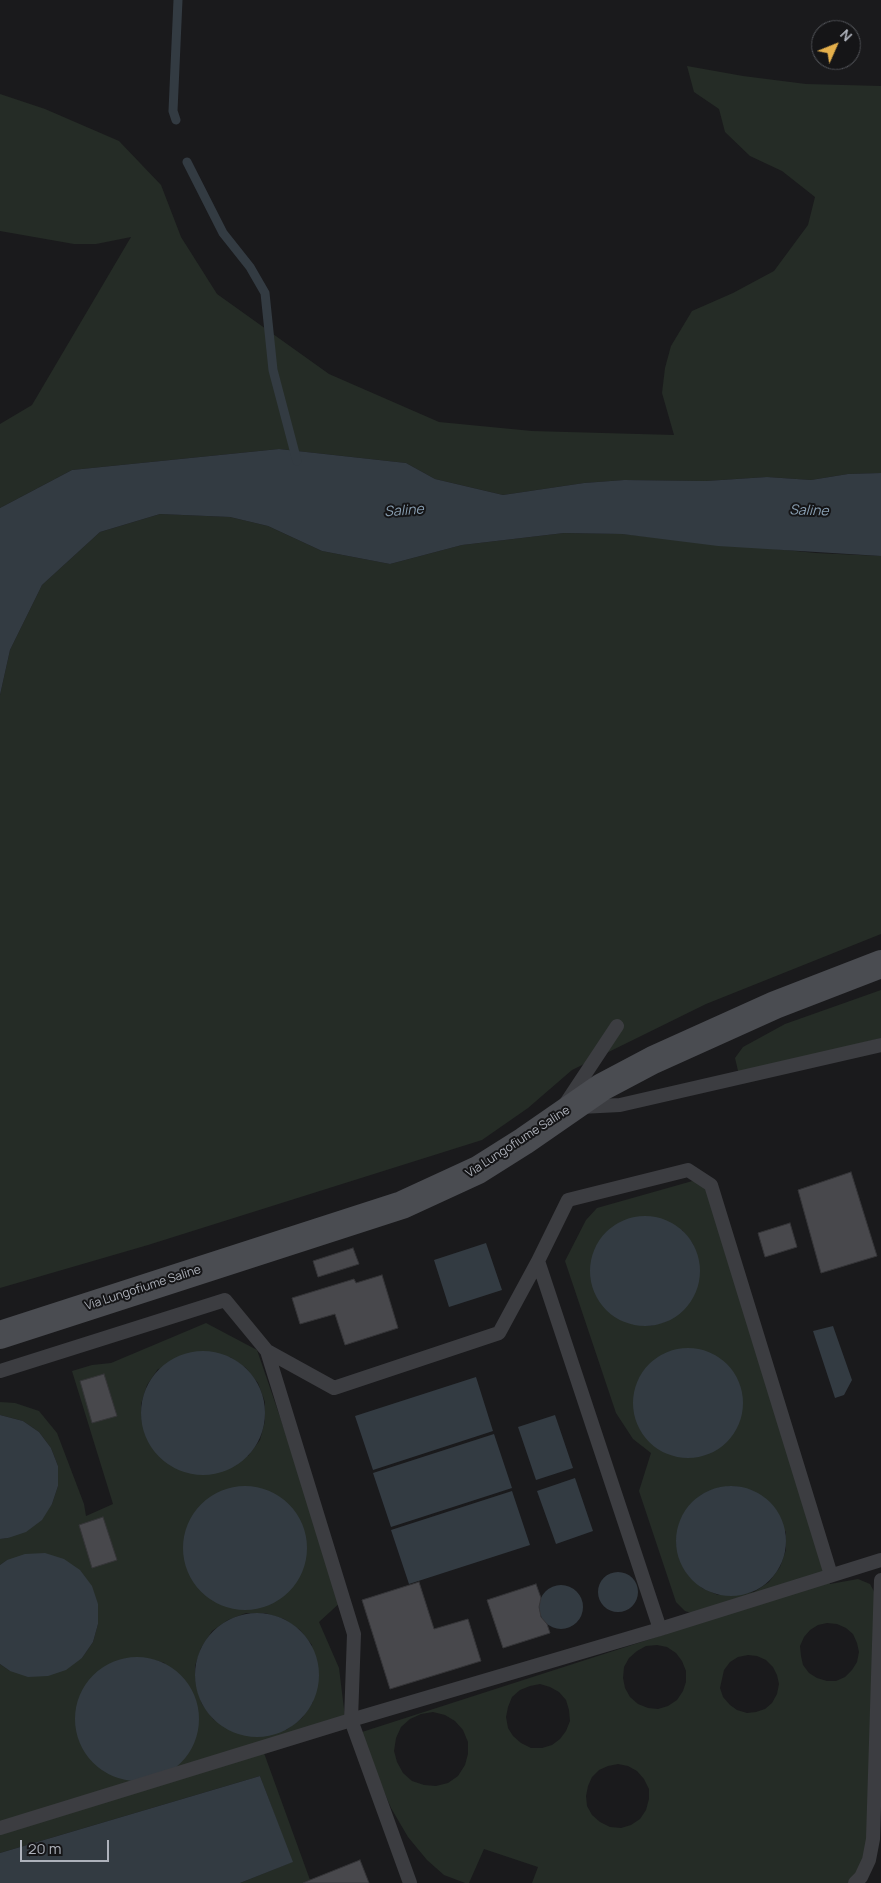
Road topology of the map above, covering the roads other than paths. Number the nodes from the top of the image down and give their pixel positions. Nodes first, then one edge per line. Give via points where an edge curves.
1 (881, 964) edge
2 (616, 1026) dead end
3 (881, 1045) edge
4 (564, 1113) junction
5 (538, 1261) junction
6 (0, 1335) edge
7 (267, 1351) junction
8 (0, 1371) edge
9 (881, 1560) edge
10 (831, 1575) junction
11 (881, 1580) edge
12 (660, 1629) junction
13 (351, 1720) junction
14 (0, 1828) edge
15 (410, 1883) edge
16 (855, 1883) edge

1 - 4 street, Via Lungofiume Saline via 702,1037 630,1072
2 - 4 lane
3 - 4 lane via 620,1105
4 - 6 street, Via Lungofiume Saline via 478,1170 402,1205
5 - 7 lane via 499,1333 334,1388
5 - 10 lane via 568,1200 688,1170 711,1185
5 - 12 lane
7 - 8 lane via 225,1300
7 - 13 lane via 354,1634
9 - 10 lane
10 - 12 lane
11 - 16 lane via 873,1839 869,1860
12 - 13 lane
13 - 14 lane
13 - 15 lane

